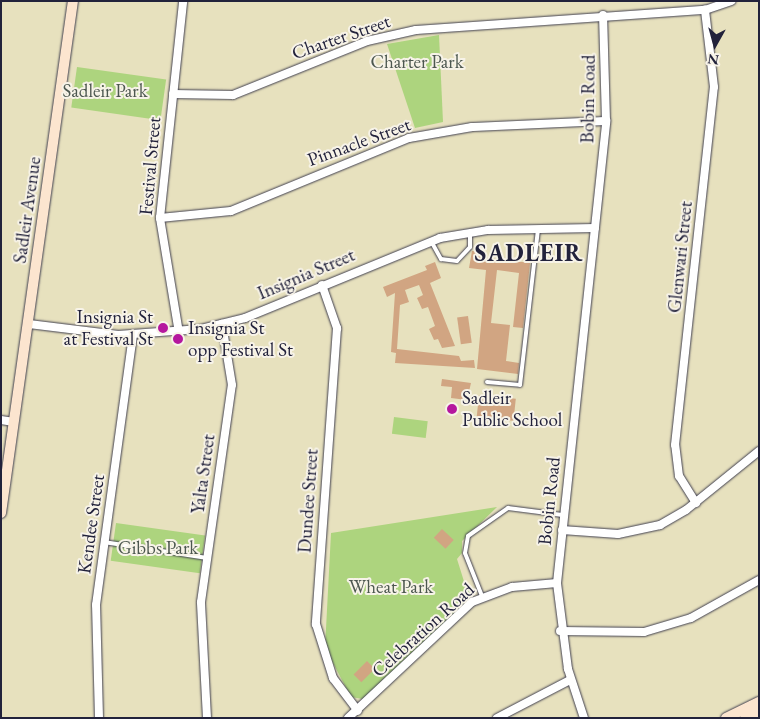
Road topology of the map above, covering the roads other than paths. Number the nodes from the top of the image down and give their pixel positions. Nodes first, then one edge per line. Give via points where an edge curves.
1 (73, 1) edge
2 (183, 1) edge
3 (731, 1) edge
4 (705, 10) junction
5 (603, 16) junction
6 (173, 94) junction
7 (606, 120) junction
8 (160, 218) junction
9 (595, 228) junction
10 (538, 229) junction
11 (470, 232) junction
12 (431, 241) junction
13 (322, 285) junction
14 (29, 324) junction
15 (222, 324) junction
16 (179, 333) junction
17 (133, 335) junction
18 (487, 382) dead end
19 (1, 420) edge
20 (14, 422) junction
21 (759, 451) edge
22 (696, 503) junction
23 (1, 513) edge
24 (563, 515) junction
25 (562, 530) junction
26 (104, 542) junction
27 (207, 558) junction
28 (759, 580) edge
29 (557, 583) junction
30 (482, 596) junction
31 (560, 631) junction
32 (570, 680) junction
33 (759, 702) edge
34 (358, 711) junction
35 (759, 712) edge
36 (99, 718) edge
37 (207, 718) edge
38 (348, 718) edge
39 (497, 718) edge
40 (584, 718) edge
41 (726, 718) edge
42 (745, 718) edge

1 - 14 street, Sadleir Avenue
2 - 6 street, Festival Street
3 - 4 street, Charter Street
4 - 5 street, Charter Street
4 - 22 street, Glenwari Street via 714,87 676,445 679,476
5 - 6 street, Charter Street via 416,30 367,41 233,95
5 - 7 street, Bobin Road
6 - 8 street, Festival Street
7 - 8 street, Pinnacle Street via 472,127 409,138 231,211
7 - 9 street, Bobin Road
8 - 16 street, Festival Street
9 - 10 street, Insignia Street
9 - 24 street, Bobin Road
10 - 11 street, Insignia Street
10 - 18 lane via 520,385
11 - 12 street, Insignia Street
11 - 12 lane via 470,247 457,261 441,259
12 - 13 street, Insignia Street
13 - 15 street, Insignia Street
13 - 34 street, Dundee Street via 337,328 316,624 333,678
14 - 17 street, Insignia Street
14 - 20 street, Sadleir Avenue
15 - 16 street, Insignia Street
15 - 27 street, Yalta Street via 232,384
16 - 17 street, Insignia Street
17 - 26 street, Kendee Street
19 - 20 street
20 - 23 street, Sadleir Avenue
21 - 22 street
22 - 25 street via 644,530 612,534
24 - 25 street, Bobin Road
24 - 30 lane via 508,508 468,536 465,553
25 - 29 street, Bobin Road
26 - 27 lane
26 - 36 street, Kendee Street via 96,612
27 - 37 street, Yalta Street via 200,639
28 - 31 street via 691,618 644,632
29 - 30 street, Celebration Road via 512,587
29 - 31 street, Bobin Road
30 - 34 street, Celebration Road
31 - 32 street, Bobin Road
32 - 39 street
32 - 40 street, Bobin Road
33 - 41 street
34 - 38 street, Celebration Road
35 - 42 street

